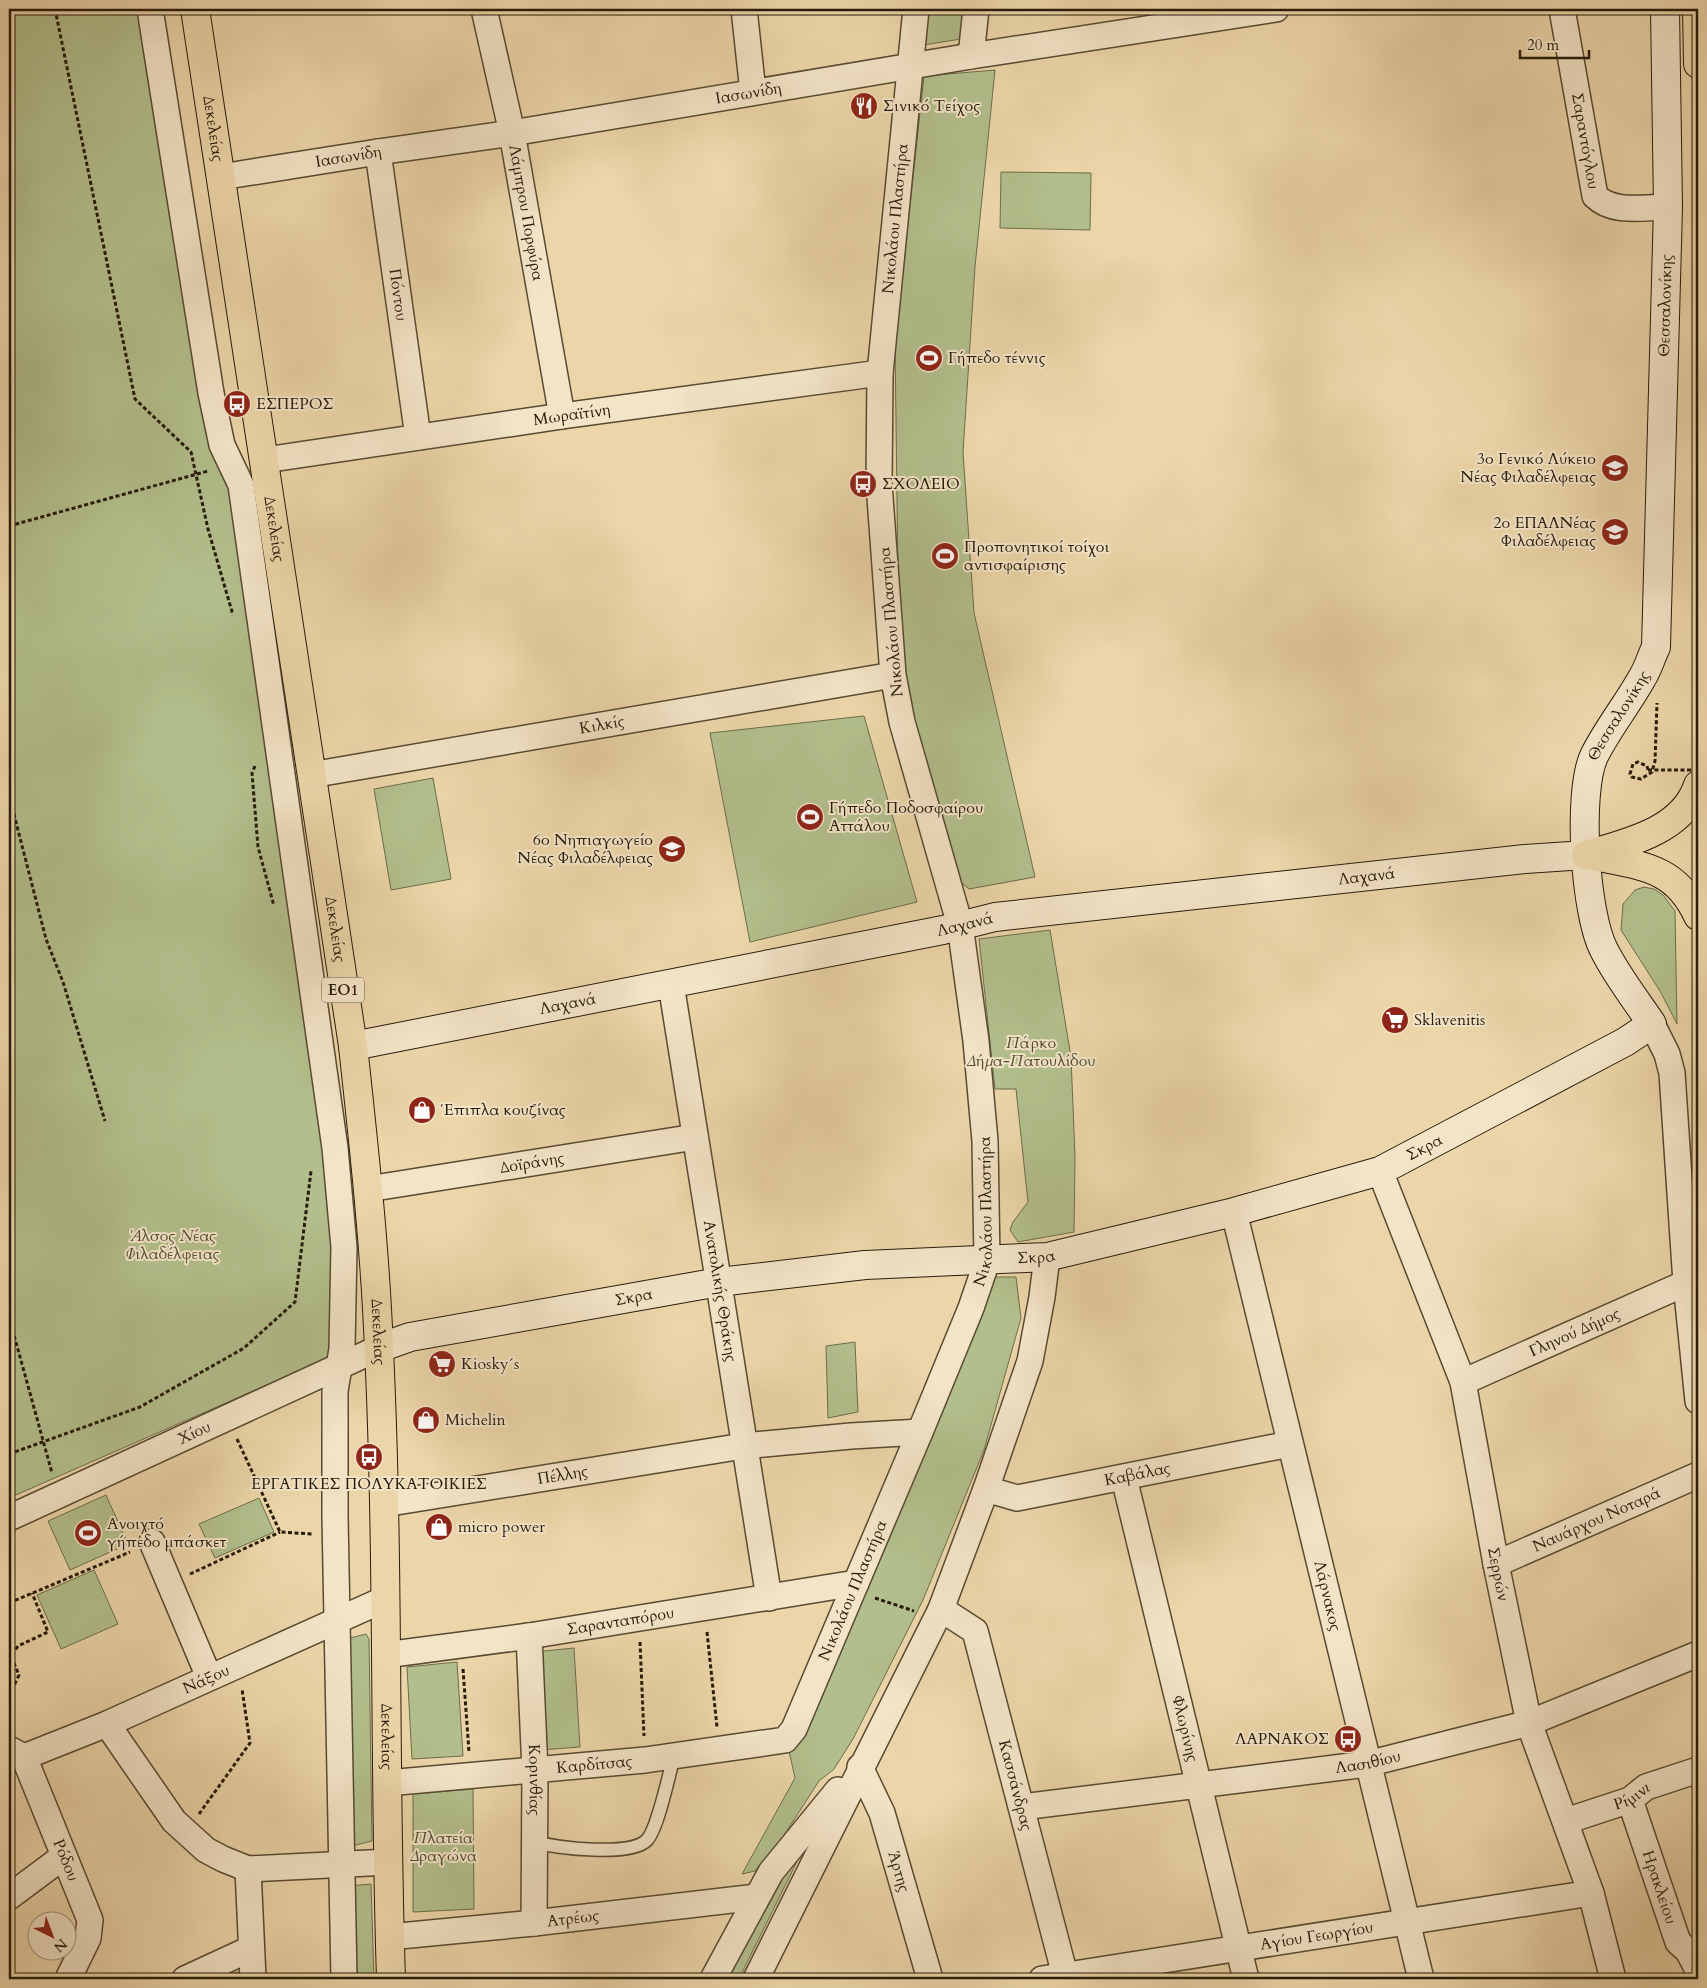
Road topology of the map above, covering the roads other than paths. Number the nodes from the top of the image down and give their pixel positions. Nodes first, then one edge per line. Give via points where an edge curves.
1 (150, 9) edge
2 (195, 9) edge
3 (484, 9) edge
4 (744, 9) edge
5 (916, 9) edge
6 (976, 9) edge
7 (1276, 9) edge
8 (1562, 9) edge
9 (1665, 9) edge
10 (1697, 9) edge
11 (971, 56) junction
12 (1698, 64) edge
13 (910, 68) junction
14 (753, 92) junction
15 (512, 133) junction
16 (378, 152) junction
17 (221, 176) junction
18 (1668, 207) junction
19 (880, 373) junction
20 (562, 416) junction
21 (418, 437) junction
22 (265, 460) junction
23 (893, 675) junction
24 (311, 775) junction
25 (1698, 785) edge
26 (1586, 855) junction
27 (1698, 916) edge
28 (960, 925) junction
29 (671, 984) junction
30 (1652, 1024) junction
31 (352, 1046) junction
32 (695, 1137) junction
33 (1380, 1171) junction
34 (368, 1189) junction
35 (1234, 1212) junction
36 (1047, 1257) junction
37 (987, 1261) junction
38 (719, 1282) junction
39 (1686, 1283) junction
40 (379, 1348) junction
41 (339, 1368) junction
42 (1463, 1382) junction
43 (1698, 1401) edge
44 (920, 1432) junction
45 (1290, 1444) junction
46 (743, 1446) junction
47 (1698, 1475) edge
48 (1124, 1478) junction
49 (986, 1489) junction
50 (384, 1504) junction
51 (9, 1518) edge
52 (152, 1542) road end
53 (1496, 1564) junction
54 (854, 1586) junction
55 (769, 1598) junction
56 (385, 1599) junction
57 (938, 1614) junction
58 (336, 1620) junction
59 (530, 1636) junction
60 (1698, 1654) edge
61 (385, 1655) junction
62 (209, 1677) junction
63 (1529, 1723) junction
64 (107, 1724) junction
65 (794, 1729) joint
66 (17, 1753) edge
67 (674, 1756) junction
68 (1367, 1764) junction
69 (860, 1767) junction
70 (1698, 1770) edge
71 (536, 1771) junction
72 (387, 1784) junction
73 (1198, 1785) junction
74 (1630, 1800) junction
75 (1022, 1807) junction
76 (1566, 1821) junction
77 (535, 1842) junction
78 (64, 1856) junction
79 (389, 1862) junction
80 (340, 1863) junction
81 (248, 1869) junction
82 (1591, 1893) junction
83 (9, 1896) edge
84 (757, 1897) junction
85 (1408, 1922) junction
86 (534, 1924) junction
87 (389, 1937) junction
88 (1688, 1939) edge
89 (250, 1949) junction
90 (1238, 1949) junction
91 (1698, 1970) edge
92 (1058, 1978) edge
93 (68, 1979) edge
94 (185, 1979) edge
95 (253, 1979) edge
96 (344, 1979) edge
97 (391, 1979) edge
98 (713, 1979) edge
99 (756, 1979) edge
100 (930, 1979) edge
101 (1246, 1979) edge
102 (1421, 1979) edge
103 (1613, 1979) edge

1 - 41 street via 211,393 222,445 240,485 335,1148 344,1247
2 - 17 main road, Δεκελείας / ΕΟ1
3 - 15 street, Λάμπρου Πορφύρα
4 - 14 street
5 - 13 street, Νικολάου Πλαστήρα
6 - 11 street
7 - 11 street, Ιασωνίδη
8 - 18 street, Σαραντόγλου via 1595,196 1614,208
9 - 18 street, Θεσσαλονίκης
10 - 12 main road
11 - 13 street, Ιασωνίδη
13 - 14 street, Ιασωνίδη
13 - 19 street, Νικολάου Πλαστήρα
14 - 15 street, Ιασωνίδη
15 - 16 street, Ιασωνίδη
15 - 20 street, Λάμπρου Πορφύρα
16 - 17 street, Ιασωνίδη
16 - 21 street, Πόντου
17 - 22 main road, Δεκελείας / ΕΟ1
18 - 26 street, Θεσσαλονίκης via 1656,647 1643,677 1610,726 1594,758 1586,784
19 - 20 street, Μωραϊτίνη
19 - 23 street, Νικολάου Πλαστήρα via 879,484
20 - 21 street, Μωραϊτίνη
21 - 22 street, Μωραϊτίνη
22 - 24 main road, Δεκελείας / ΕΟ1
23 - 24 street, Κιλκίς
23 - 28 street, Νικολάου Πλαστήρα via 902,722
24 - 31 main road, Δεκελείας / ΕΟ1
25 - 26 main road via 1684,811 1670,822 1650,834
26 - 27 main road via 1663,873 1684,892
26 - 28 street, Λαχανά via 1126,901 995,916
26 - 30 street, Θεσσαλονίκης via 1588,898 1603,949
28 - 29 street, Λαχανά
28 - 37 street, Νικολάου Πλαστήρα via 976,1041 985,1141
29 - 31 street, Λαχανά
29 - 32 street, Ανατολικής Θράκης
30 - 33 street, Σκρα via 1625,1042
30 - 39 street, Θεσσαλονίκης via 1667,1054 1672,1073
31 - 34 main road, Δεκελείας / ΕΟ1
32 - 34 street, Δοϊράνης
32 - 38 street, Ανατολικής Θράκης
33 - 35 street, Σκρα
33 - 42 street, Σερρών
34 - 40 main road, Δεκελείας / ΕΟ1
35 - 36 street, Σκρα
35 - 45 street, Λάρνακος
36 - 37 street, Σκρα
36 - 49 street via 1030,1361
37 - 38 street, Σκρα via 865,1265
37 - 44 street, Νικολάου Πλαστήρα
38 - 40 street, Σκρα via 410,1337
38 - 46 street, Ανατολικής Θράκης
39 - 42 street, Γληνού Δήμος
39 - 43 street, Θεσσαλονίκης
40 - 41 street, Χίου
40 - 50 main road, Δεκελείας / ΕΟ1
41 - 51 street, Χίου
41 - 58 street via 335,1391
42 - 53 street, Σερρών
44 - 46 street, Πέλλης
44 - 54 street, Νικολάου Πλαστήρα
45 - 48 street, Καβάλας
45 - 68 street, Λάρνακος
46 - 50 street, Πέλλης
46 - 55 street, Ανατολικής Θράκης
47 - 53 street, Ναυάρχου Νοταρά
48 - 49 street, Καβάλας via 1017,1498
48 - 73 street, Φλωρίνης
49 - 57 street
50 - 56 main road, Δεκελείας / ΕΟ1
52 - 62 street
53 - 63 street, Σερρών
54 - 55 street, Σαρανταπόρου
54 - 65 street, Νικολάου Πλαστήρα
55 - 59 street, Σαρανταπόρου
56 - 58 street, Νάξου
56 - 61 main road, Δεκελείας / ΕΟ1
57 - 69 street
57 - 75 street, Κασσάνδρας via 975,1631
58 - 62 street, Νάξου
58 - 80 street
59 - 61 street, Σαρανταπόρου
59 - 71 street, Κορινθίας
60 - 63 street, Λασιθίου
61 - 72 main road, Δεκελείας / ΕΟ1
62 - 64 street, Νάξου
63 - 68 street, Λασιθίου
63 - 76 street, Σερρών
64 - 66 street, Νάξου
64 - 81 street via 185,1833 206,1850
65 - 67 street, Καρδίτσας via 785,1740
66 - 78 street, Ρόδου
67 - 71 street, Καρδίτσας
67 - 77 lane via 654,1824 648,1839 638,1847 558,1846
68 - 73 street, Λασιθίου
68 - 85 street, Λάρνακος
69 - 84 street via 771,1872
69 - 99 street
69 - 100 street, Άρτης via 882,1812
70 - 74 street, Ρίμινι via 1646,1787
71 - 72 street, Καρδίτσας
71 - 77 street, Κορινθίας
72 - 79 main road, Δεκελείας / ΕΟ1
73 - 75 street, Λασιθίου
73 - 90 street, Φλωρίνης
74 - 76 street, Ρίμινι
74 - 88 street, Ηρακλείου
75 - 92 street, Κασσάνδρας
76 - 82 street, Σερρών
77 - 86 street, Κορινθίας
78 - 83 street
78 - 93 street, Ρόδου via 90,1920 88,1938
79 - 80 street
79 - 87 main road, Δεκελείας / ΕΟ1
80 - 81 street
80 - 96 street
81 - 89 street
82 - 85 street, Αγίου Γεωργίου
82 - 103 street, Σερρών
84 - 86 street, Ατρέως
84 - 98 street
85 - 90 street, Αγίου Γεωργίου
85 - 102 street, Λάρνακος
86 - 87 street, Ατρέως
87 - 97 main road, Δεκελείας / ΕΟ1
88 - 91 street, Ηρακλείου via 1688,1951
89 - 94 street
89 - 95 street
90 - 92 street, Αγίου Γεωργίου
90 - 101 street, Φλωρίνης

